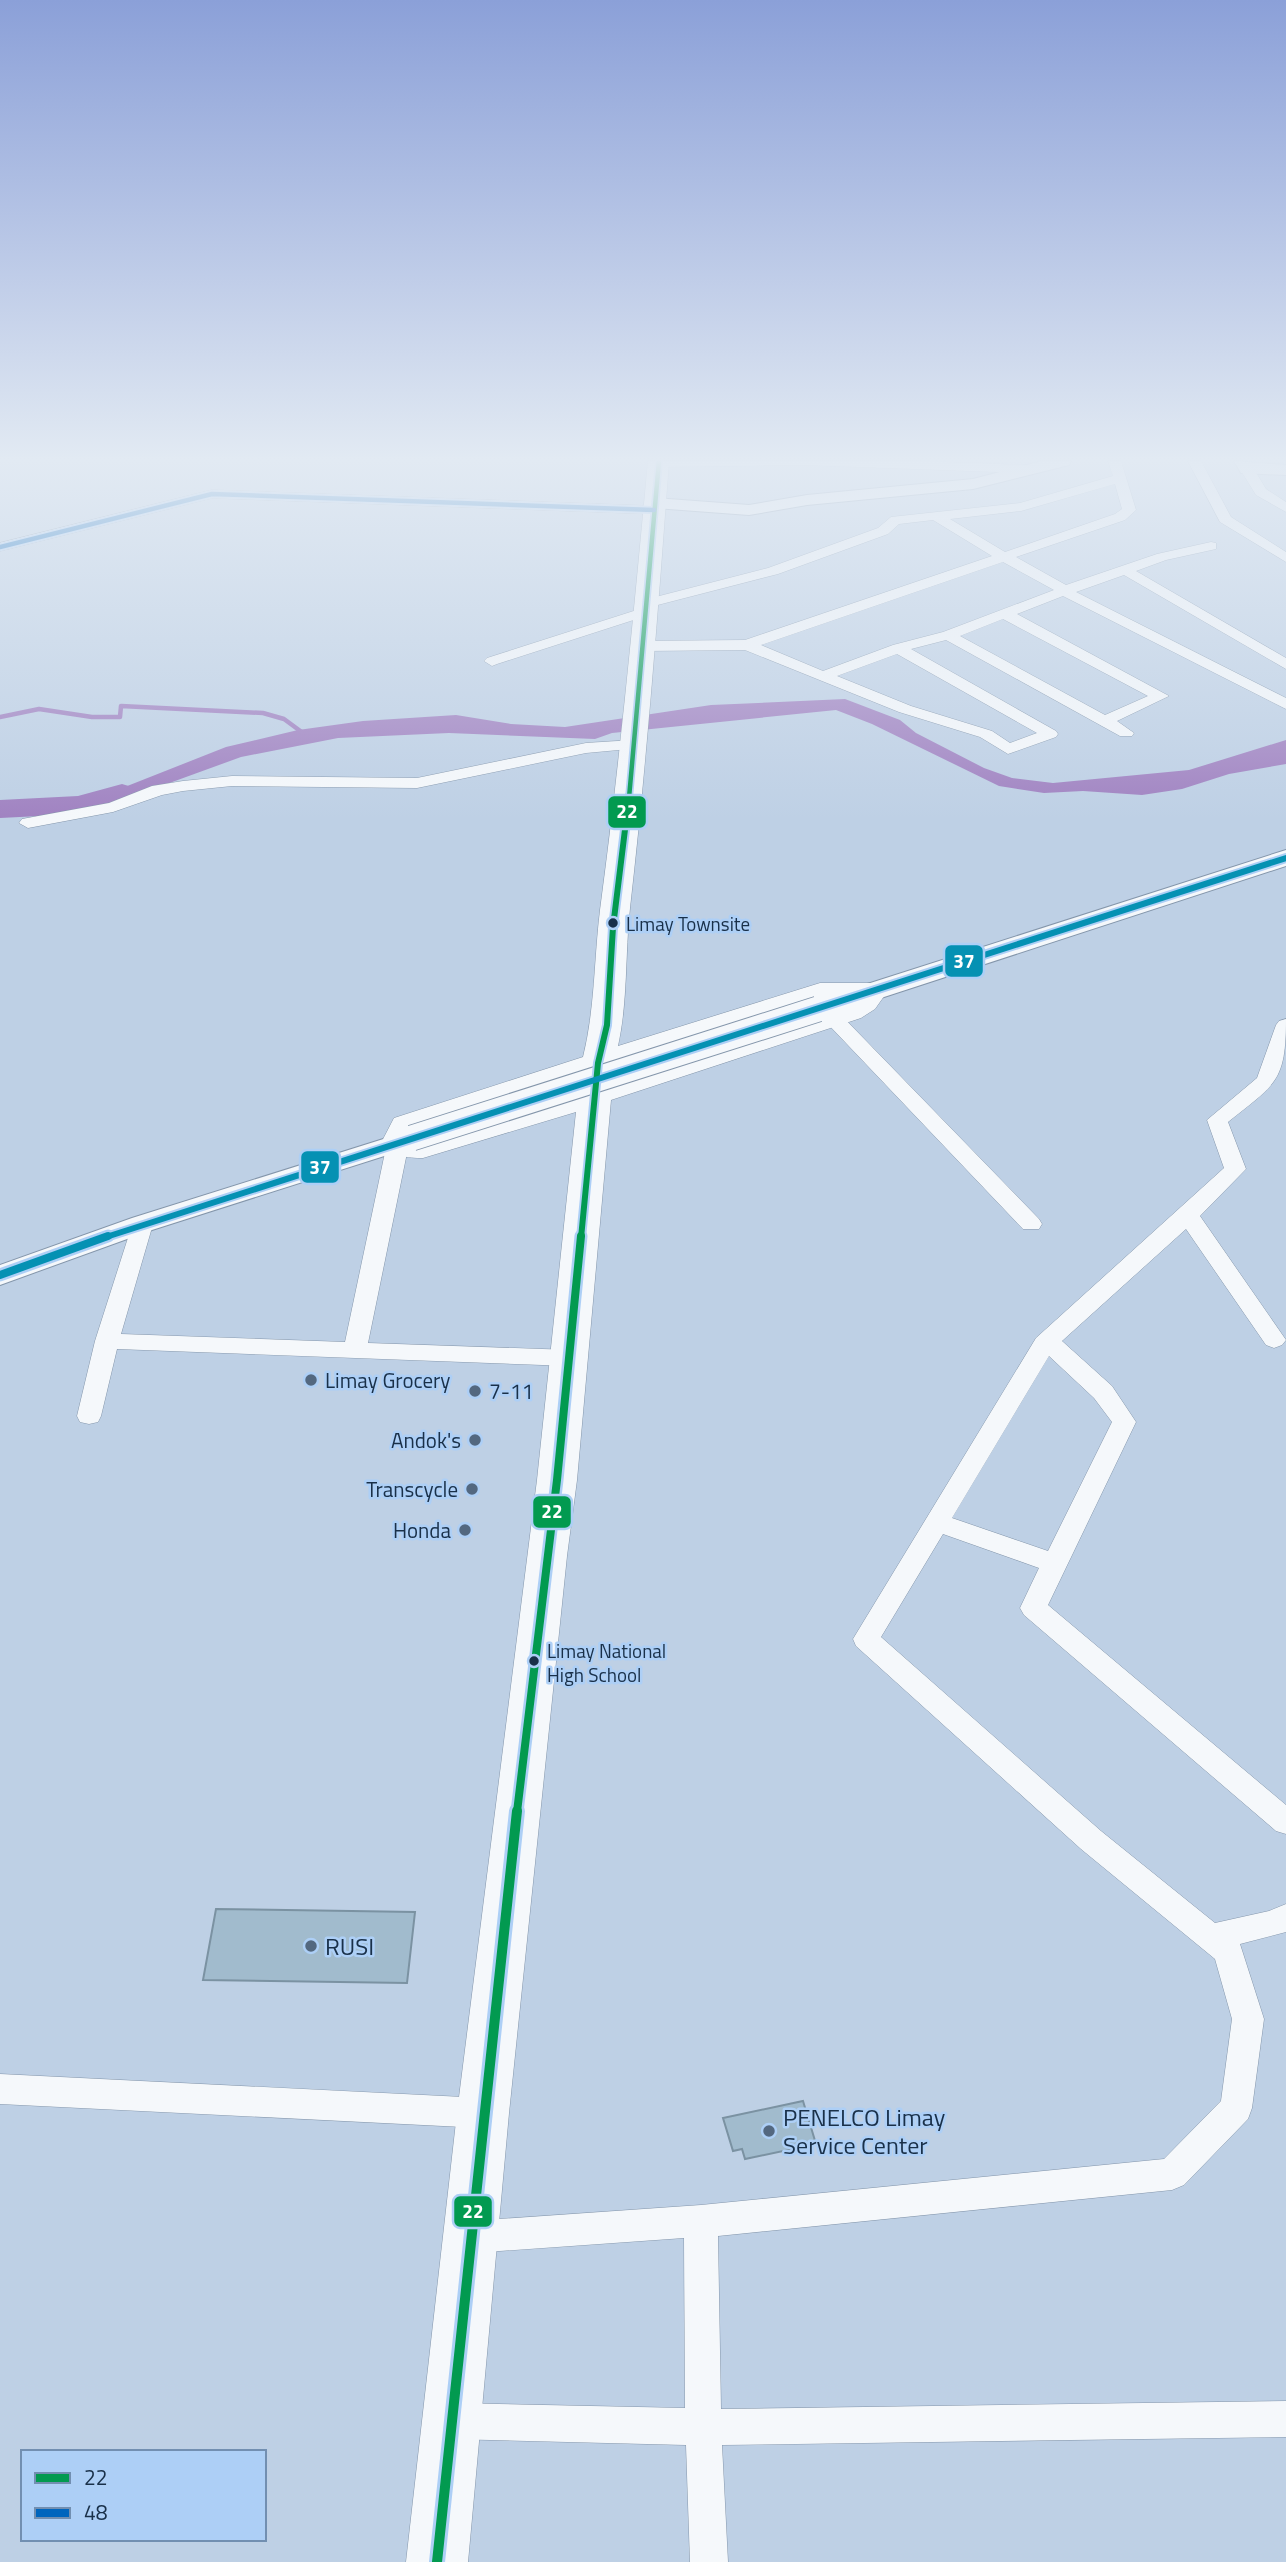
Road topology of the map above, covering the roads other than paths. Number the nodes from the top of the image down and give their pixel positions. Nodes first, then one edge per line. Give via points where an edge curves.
1 (648, 581) edge
2 (740, 581) edge
3 (932, 581) edge
4 (1050, 581) edge
5 (1094, 581) edge
6 (1143, 581) edge
7 (1064, 591) junction
8 (645, 608) junction
9 (1004, 614) junction
10 (948, 635) junction
11 (747, 645) junction
12 (641, 646) junction
13 (898, 648) junction
14 (492, 662) dead end
15 (1286, 664) edge
16 (823, 676) junction
17 (1286, 704) edge
18 (1104, 721) junction
19 (1126, 733) dead end
20 (634, 740) junction
21 (28, 823) dead end
22 (1286, 858) edge
23 (871, 992) junction
24 (825, 1013) junction
25 (1286, 1025) edge
26 (598, 1079) junction
27 (405, 1141) junction
28 (1188, 1215) junction
29 (142, 1224) junction
30 (1031, 1224) dead end
31 (0, 1275) edge
32 (1274, 1340) dead end
33 (107, 1341) junction
34 (1047, 1341) junction
35 (355, 1350) junction
36 (570, 1357) junction
37 (89, 1416) dead end
38 (937, 1522) junction
39 (1055, 1564) junction
40 (1286, 1822) edge
41 (1286, 1917) edge
42 (1210, 1937) junction
43 (0, 2088) edge
44 (483, 2113) junction
45 (701, 2221) junction
46 (471, 2237) junction
47 (1286, 2420) edge
48 (452, 2421) junction
49 (703, 2427) junction
50 (437, 2562) edge
51 (709, 2562) edge

1 - 8 main road
2 - 8 street
3 - 11 street
4 - 7 street
5 - 7 street
6 - 15 street
7 - 9 street
7 - 17 street
8 - 12 main road
8 - 14 street
9 - 10 street
9 - 18 street via 1161,696
10 - 13 street
10 - 18 street
11 - 12 street
11 - 16 street
12 - 20 main road
13 - 16 street
13 - 16 street via 1050,734 1008,749 986,734 905,709
18 - 19 street
20 - 21 street via 417,783 232,781 183,786 113,807
20 - 26 main road
22 - 23 main road
23 - 24 main road via 860,1007
23 - 26 main road via 820,992
24 - 26 main road
24 - 27 street, bridge
24 - 30 street
25 - 28 street via 1266,1081 1217,1120 1235,1169
26 - 27 main road via 423,1148 411,1149
26 - 36 main road
27 - 29 street
27 - 35 street
28 - 32 street
28 - 34 street
29 - 31 street
29 - 33 street
33 - 35 street
33 - 37 street
34 - 38 street
34 - 39 street via 1103,1392 1124,1422
35 - 36 street
36 - 44 main road
38 - 39 street
38 - 42 street via 866,1639 1090,1840
39 - 40 street via 1033,1608
41 - 42 street
42 - 45 street via 1228,1951 1248,2019 1236,2108 1172,2174
43 - 44 street
44 - 46 main road
45 - 46 street
45 - 49 street
46 - 48 main road
47 - 49 street
48 - 49 street
48 - 50 main road
49 - 51 street

